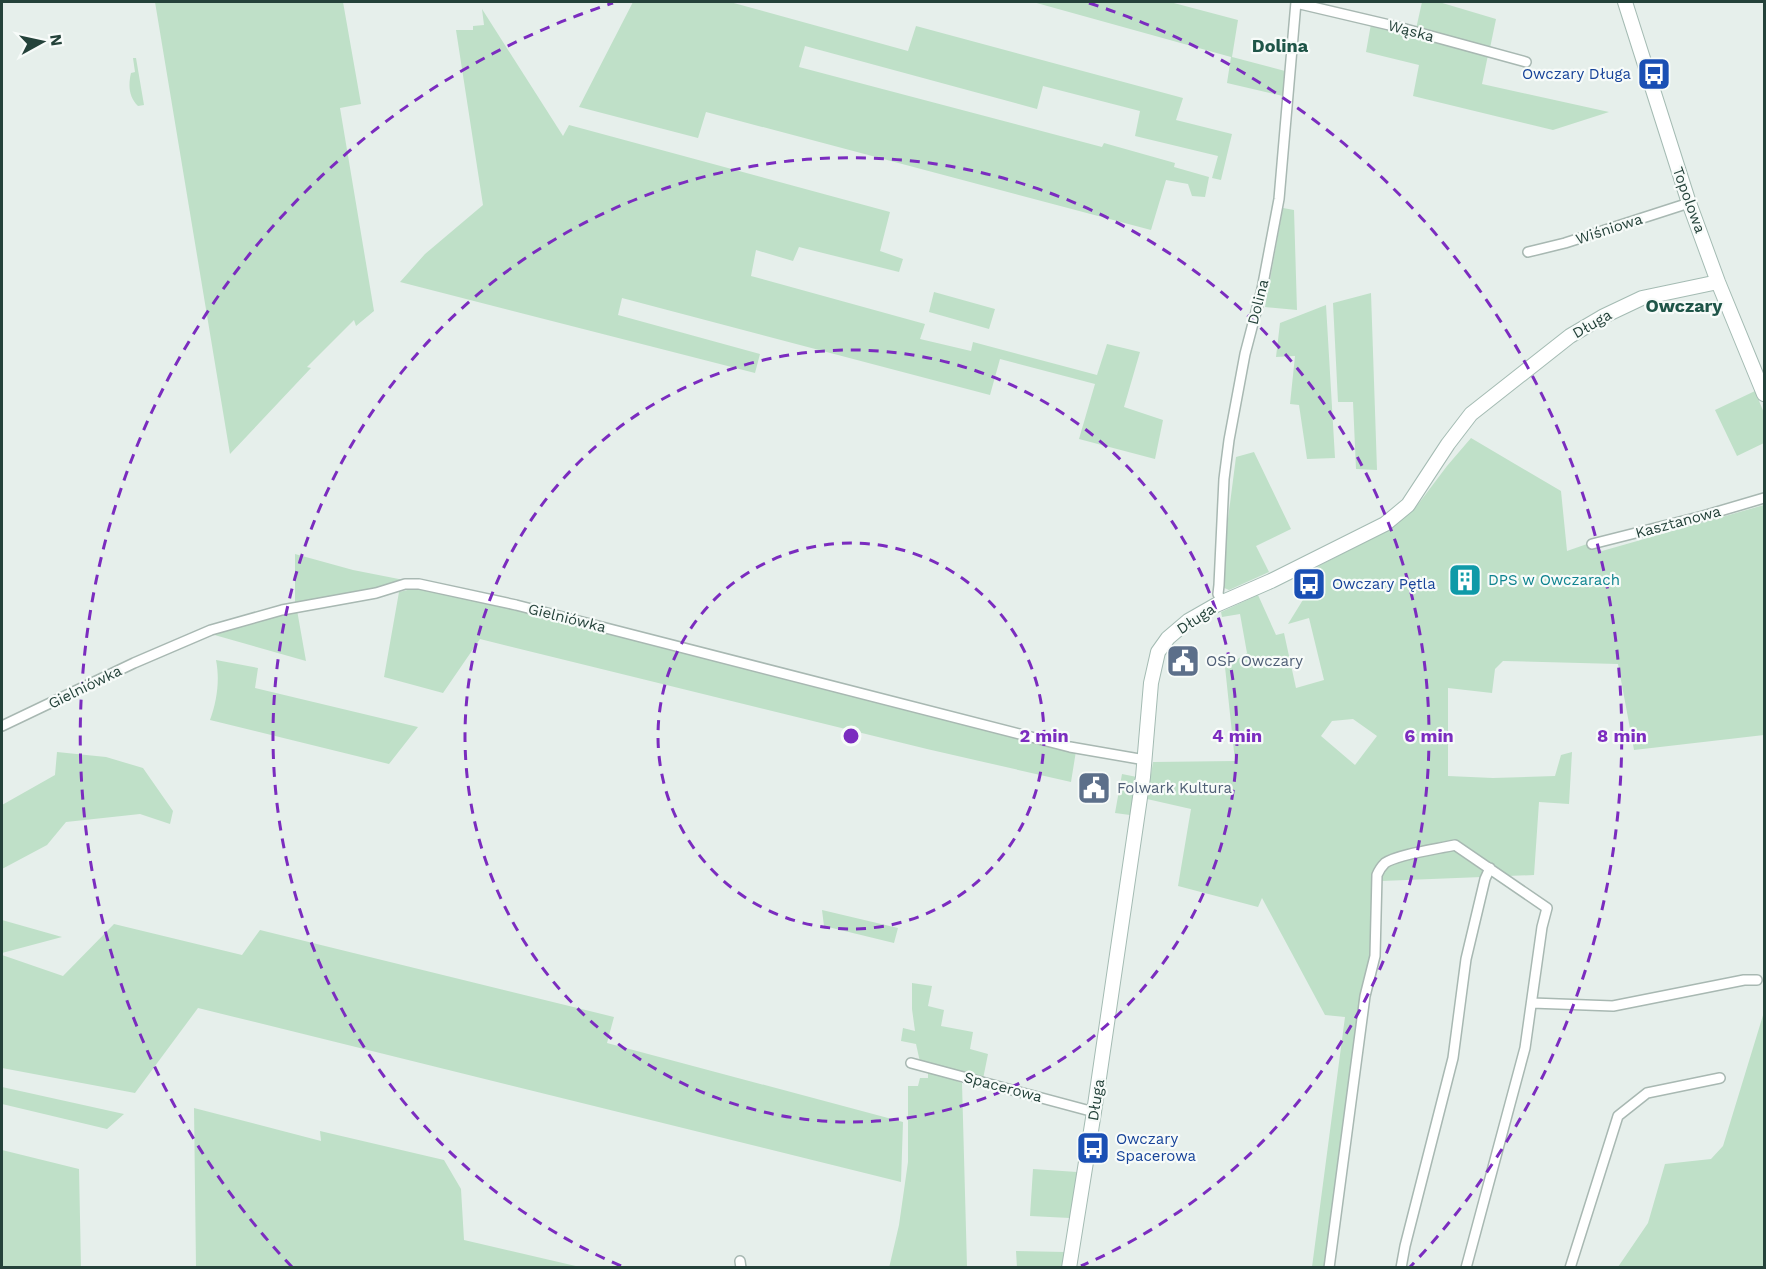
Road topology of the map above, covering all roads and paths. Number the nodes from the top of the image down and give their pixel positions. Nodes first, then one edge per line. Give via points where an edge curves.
1 (1296, 2) edge
2 (1625, 2) edge
3 (1526, 62) dead end
4 (1689, 203) junction
5 (1528, 252) dead end
6 (1718, 282) junction
7 (1764, 394) edge
8 (1764, 498) edge
9 (1592, 544) dead end
10 (1221, 602) junction
11 (2, 726) edge
12 (1145, 760) junction
13 (1490, 868) junction
14 (1757, 980) dead end
15 (1532, 1003) junction
16 (911, 1063) dead end
17 (1720, 1078) dead end
18 (1094, 1112) junction
19 (1069, 1268) edge
20 (1329, 1268) edge
21 (1401, 1268) edge
22 (1466, 1268) edge
23 (1570, 1268) edge

1 - 3 street, Wąska
1 - 10 street, Dolina via 1276,215 1245,354 1224,479 1218,585
2 - 4 street, Topolowa
4 - 5 street, Wiśniowa
4 - 6 street, Topolowa
6 - 7 street, Topolowa
6 - 10 street, Długa via 1642,298 1570,336 1471,414 1408,505 1385,524
8 - 9 street, Kasztanowa
10 - 12 street, Długa via 1188,621 1158,652 1151,683
11 - 12 street, Gielniówka via 211,630 282,610 419,584 516,605 1070,747
12 - 18 street, Długa
13 - 15 street via 1548,908
13 - 20 street via 1455,845 1386,862 1377,875 1375,956 1365,996
13 - 21 street via 1466,959 1452,1065
14 - 15 street via 1613,1006
15 - 22 street via 1525,1048
16 - 18 street, Spacerowa
17 - 23 street via 1647,1093 1618,1116
18 - 19 street, Długa

